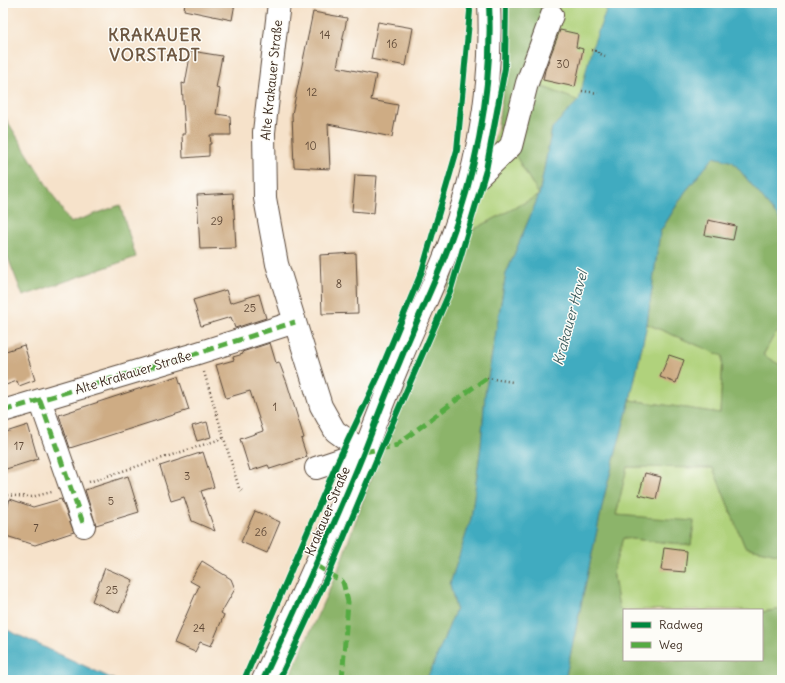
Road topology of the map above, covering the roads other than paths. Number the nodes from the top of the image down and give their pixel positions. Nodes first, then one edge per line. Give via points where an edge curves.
1 (279, 3) edge
2 (489, 3) edge
3 (552, 15) dead end
4 (469, 186) junction
5 (295, 322) junction
6 (40, 400) junction
7 (3, 411) edge
8 (364, 452) junction
9 (316, 468) dead end
10 (84, 526) dead end
11 (263, 680) edge

1 - 5 street, Alte Krakauer Straße via 264,132 265,198 277,264
2 - 4 street, Krakauer Straße via 488,77 482,124
3 - 4 street via 527,83 511,146
4 - 8 street, Krakauer Straße via 448,248
5 - 6 street, Alte Krakauer Straße
5 - 8 street, Alte Krakauer Straße via 321,406 335,431
6 - 7 street, Alte Krakauer Straße
6 - 10 street via 77,486
8 - 9 street
8 - 11 street, Krakauer Straße

